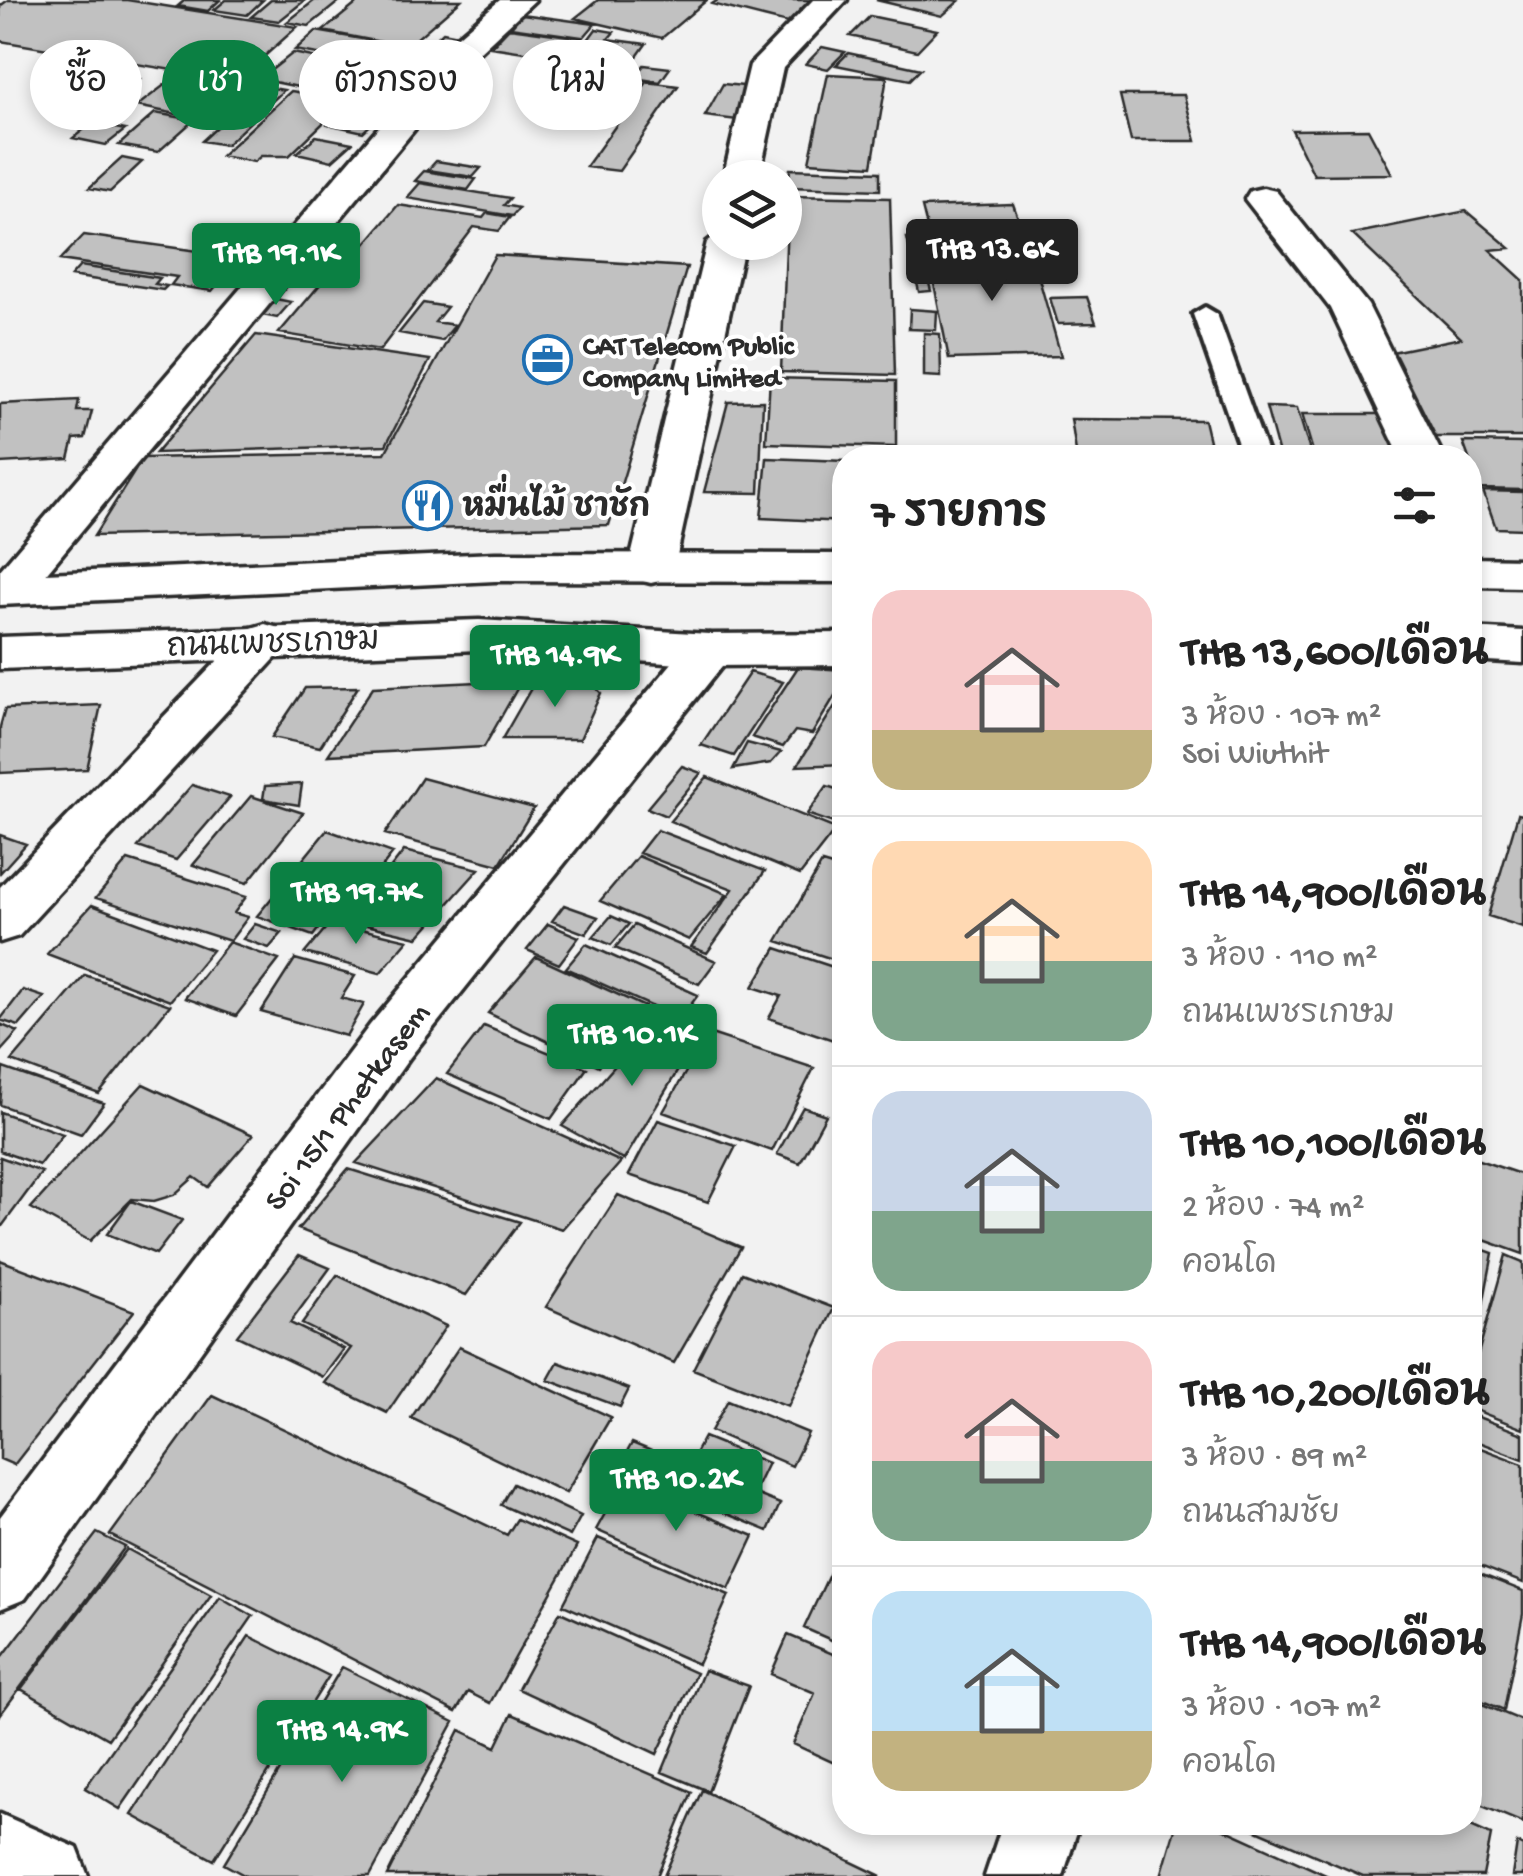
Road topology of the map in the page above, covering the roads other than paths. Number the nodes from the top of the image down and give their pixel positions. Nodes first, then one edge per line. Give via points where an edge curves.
1 (519, 0) edge
2 (831, 0) edge
3 (746, 160) edge
4 (1263, 198) dead end
5 (722, 260) edge
6 (1205, 314) dead end
7 (1251, 445) edge
8 (1417, 445) edge
9 (832, 568) edge
10 (652, 569) junction
11 (1482, 569) edge
12 (1523, 573) edge
13 (4, 590) edge
14 (264, 640) junction
15 (1482, 645) edge
16 (1523, 647) edge
17 (832, 649) edge
18 (708, 650) junction
19 (0, 653) edge
20 (0, 922) edge
21 (0, 1575) edge
22 (1038, 1835) edge
23 (0, 1854) edge
24 (49, 1876) edge
25 (1024, 1876) edge

1 - 13 street via 465,47
2 - 3 street via 767,65
4 - 8 street via 1348,305
5 - 10 street
6 - 7 lane
9 - 10 street, ถนนเพชรเกษม
10 - 13 street, ถนนเพชรเกษม via 495,567
11 - 12 street
14 - 18 street, ถนนเพชรเกษม via 478,635
14 - 19 street, ถนนเพชรเกษม
14 - 20 street
15 - 16 street
17 - 18 street, ถนนเพชรเกษม
18 - 21 street, Soi 15/1 Phetkasem via 390,1041
22 - 25 street
23 - 24 street

